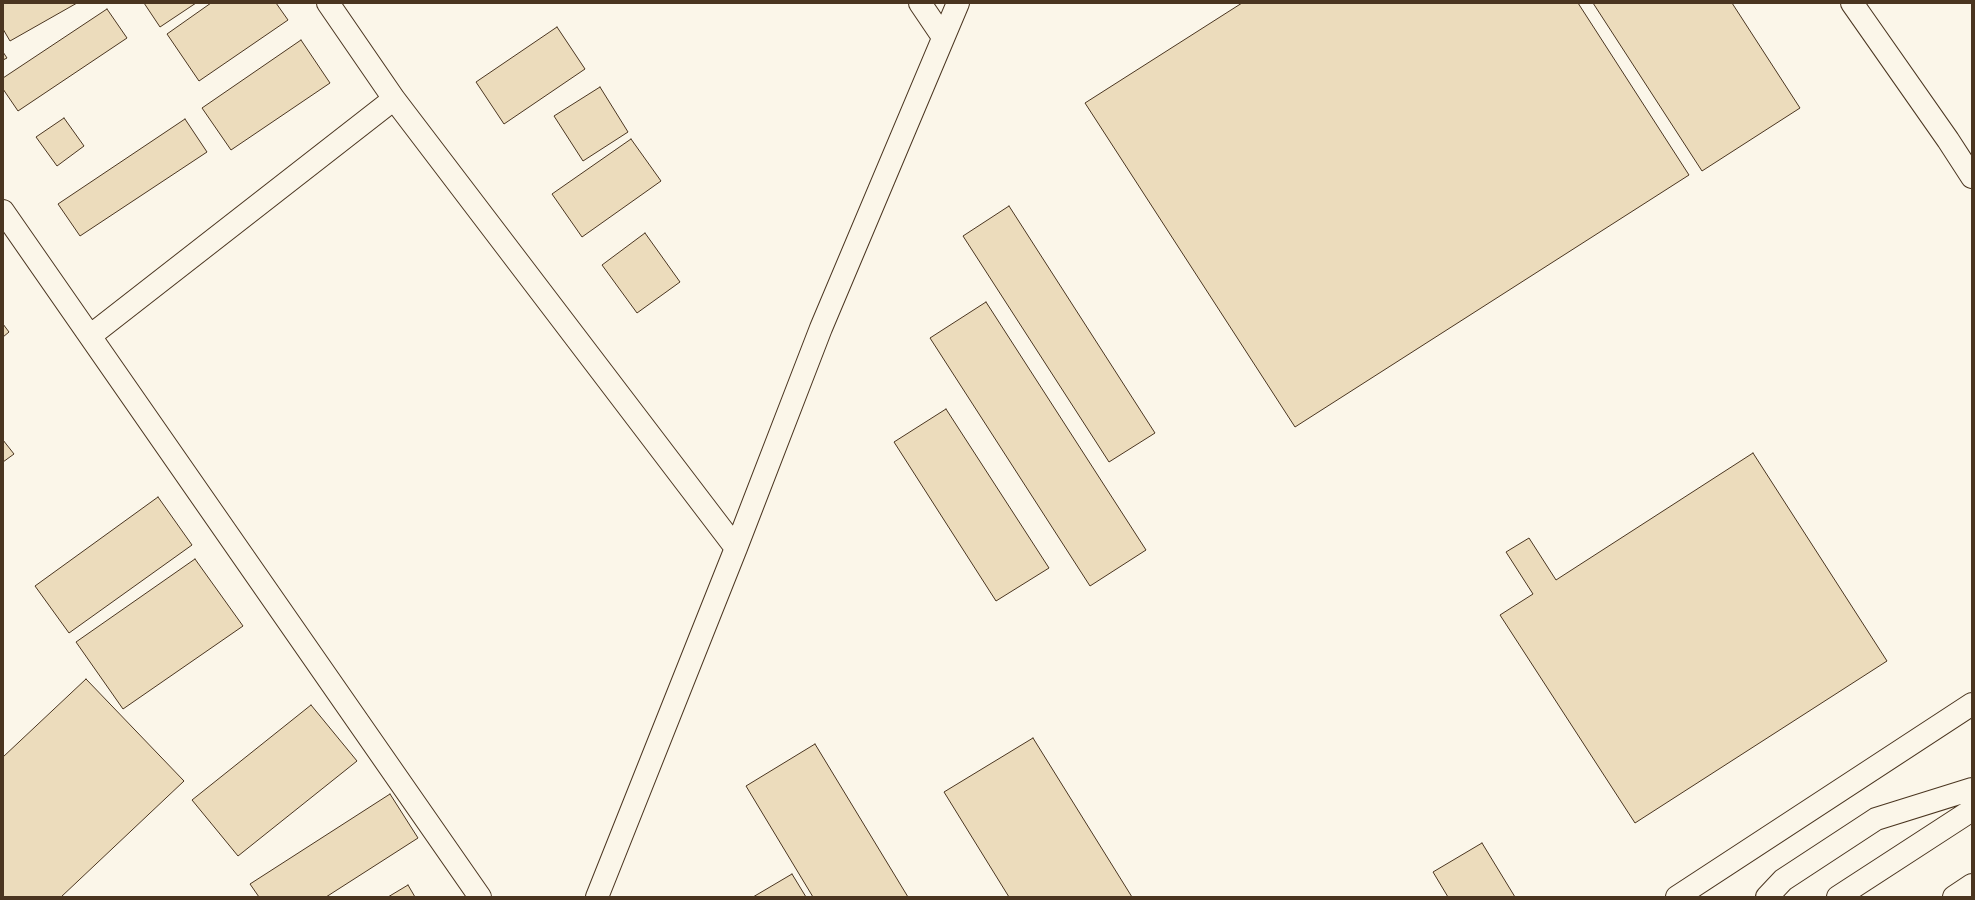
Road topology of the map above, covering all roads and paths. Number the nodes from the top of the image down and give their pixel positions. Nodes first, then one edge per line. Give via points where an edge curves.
1 (328, 3) edge
2 (920, 3) edge
3 (958, 3) edge
4 (1852, 3) edge
5 (943, 38) junction
6 (394, 99) junction
7 (1972, 177) edge
8 (3, 211) edge
9 (90, 336) junction
10 (736, 548) junction
11 (1972, 704) edge
12 (1972, 789) edge
13 (1972, 810) edge
14 (1972, 885) edge
15 (480, 897) edge
16 (597, 897) edge
17 (1677, 897) edge
18 (1767, 897) edge
19 (1838, 897) edge
20 (1954, 897) edge

1 - 6 street
2 - 5 street
3 - 5 street
4 - 7 street
5 - 10 street via 821,328
6 - 9 street
6 - 10 street
8 - 9 street
9 - 15 street
10 - 16 street
11 - 17 street
12 - 18 street via 1876,818 1783,880
13 - 19 street
14 - 20 street

